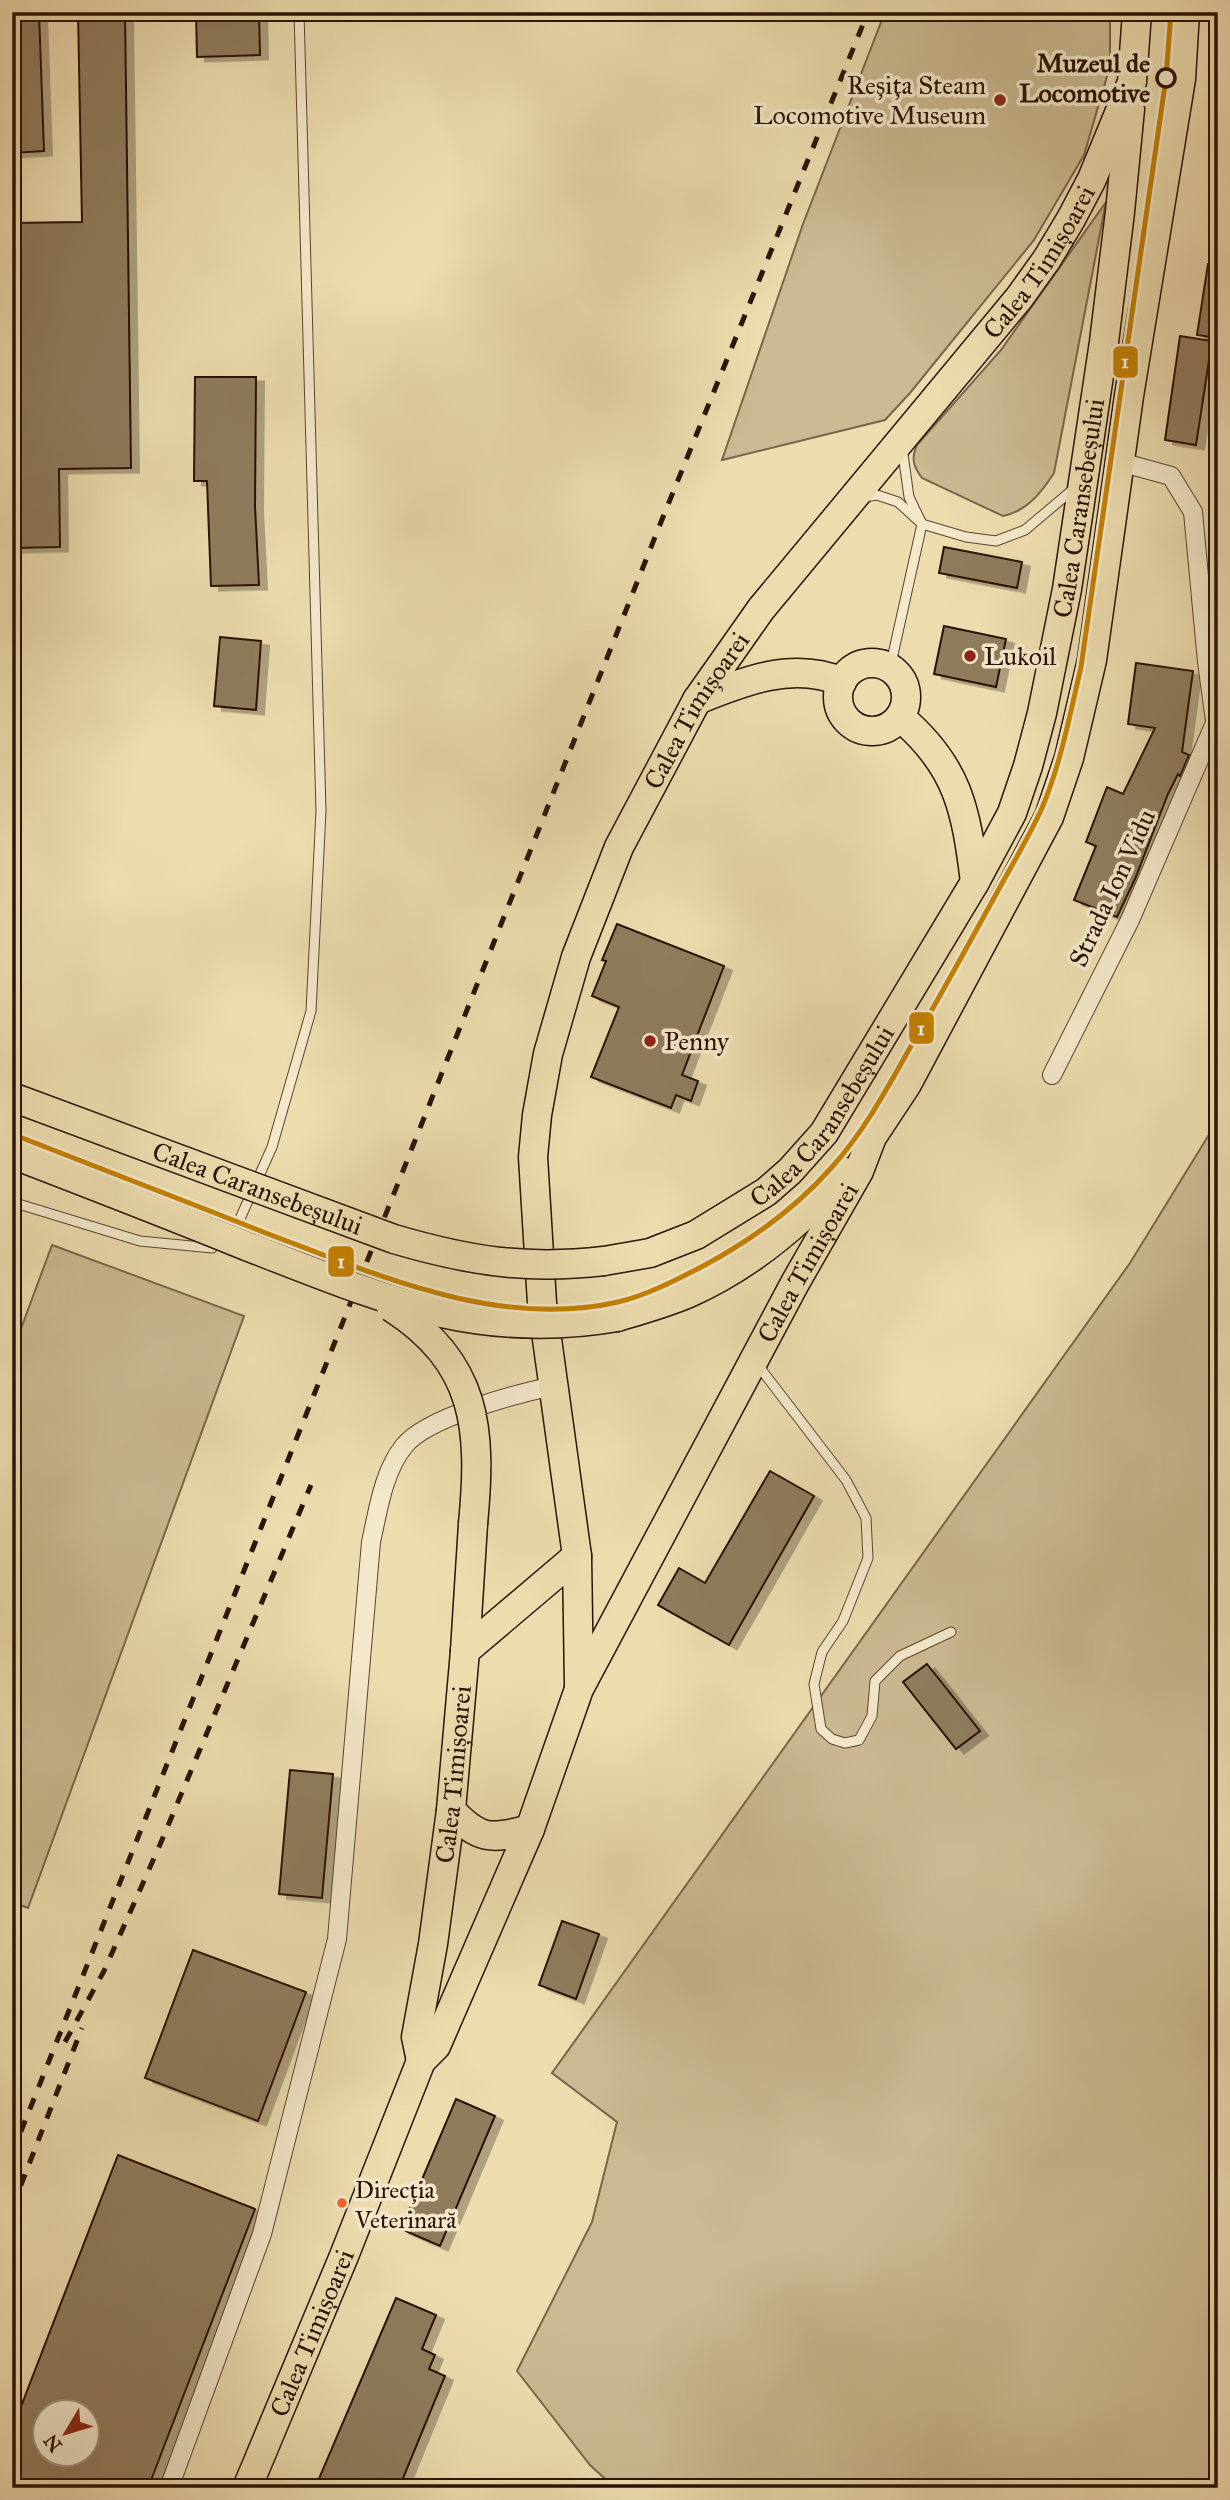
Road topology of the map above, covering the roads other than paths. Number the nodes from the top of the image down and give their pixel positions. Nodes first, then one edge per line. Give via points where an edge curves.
1 (299, 12) edge
2 (1137, 12) edge
3 (1185, 12) edge
4 (1132, 82) junction
5 (901, 439) junction
6 (1120, 462) junction
7 (1082, 481) junction
8 (853, 498) junction
9 (922, 524) junction
10 (890, 668) junction
11 (842, 682) junction
12 (697, 700) junction
13 (900, 717) junction
14 (1217, 718) edge
15 (975, 882) junction
16 (1052, 1075) dead end
17 (12, 1097) edge
18 (872, 1137) junction
19 (12, 1154) edge
20 (12, 1202) edge
21 (371, 1294) junction
22 (754, 1360) junction
23 (553, 1386) junction
24 (577, 1556) junction
25 (537, 1590) junction
26 (578, 1609) junction
27 (951, 1632) dead end
28 (466, 1651) junction
29 (579, 1689) junction
30 (451, 1810) junction
31 (530, 1829) junction
32 (421, 2061) junction
33 (169, 2488) edge
34 (247, 2488) edge

1 - 20 lane via 321,811 312,1011 272,1147 239,1221 212,1248 140,1241
2 - 4 main road, Calea Timișoarei
3 - 6 main road, Calea Timișoarei via 1179,93
4 - 5 main road, Calea Timișoarei via 1092,179 1047,259
4 - 7 main road, Calea Caransebeșului via 1119,225
5 - 8 main road, Calea Timișoarei
5 - 9 lane via 909,497
6 - 14 street, Strada Ion Vidu via 1171,476 1193,512
6 - 18 main road, Calea Timișoarei via 1092,660 1069,758 1049,817 907,1084
7 - 9 lane via 1026,530 996,541
7 - 15 main road, Calea Caransebeșului via 1067,589 1028,766 1012,813
8 - 9 lane via 877,495 898,502
8 - 12 main road, Calea Timișoarei via 761,609
9 - 10 lane
10 - 11 main road via 863,665
10 - 13 main road via 906,695
11 - 12 main road via 812,674 771,676
11 - 13 main road via 840,708 857,727 884,729
12 - 23 main road, Calea Timișoarei via 619,847 576,957 548,1054 533,1157 542,1303
13 - 15 main road via 932,747 959,794
14 - 16 street, Strada Ion Vidu via 1130,920
15 - 17 main road, Calea Caransebeșului, bridge via 824,1133 766,1192 696,1235 650,1253 566,1265 525,1265 446,1254 394,1239
18 - 21 main road, Calea Caransebeșului, bridge via 825,1195 755,1255 687,1294 617,1317 514,1325 438,1313
18 - 22 main road, Calea Timișoarei via 859,1171
19 - 21 main road, Calea Caransebeșului, bridge
21 - 28 main road, Calea Timișoarei, bridge via 441,1348 460,1377 473,1418 477,1450
22 - 27 lane via 846,1480 866,1518 868,1558 843,1621 822,1652 814,1684 821,1729 845,1743 859,1740 872,1716 875,1681 900,1656
22 - 29 main road, Calea Timișoarei
23 - 24 main road, Calea Timișoarei
23 - 33 street via 524,1392 415,1434 393,1465 379,1504 371,1542 337,1939 262,2234
24 - 25 main road, Calea Timișoarei
24 - 26 main road, Calea Timișoarei
25 - 26 main road
25 - 28 main road, Calea Timișoarei
26 - 29 main road, Calea Timișoarei
28 - 30 main road, Calea Timișoarei
29 - 31 main road, Calea Timișoarei
30 - 31 main road via 477,1834 491,1837
30 - 32 main road, Calea Timișoarei via 416,2037
31 - 32 main road, Calea Timișoarei via 436,2046
32 - 34 main road, Calea Timișoarei

